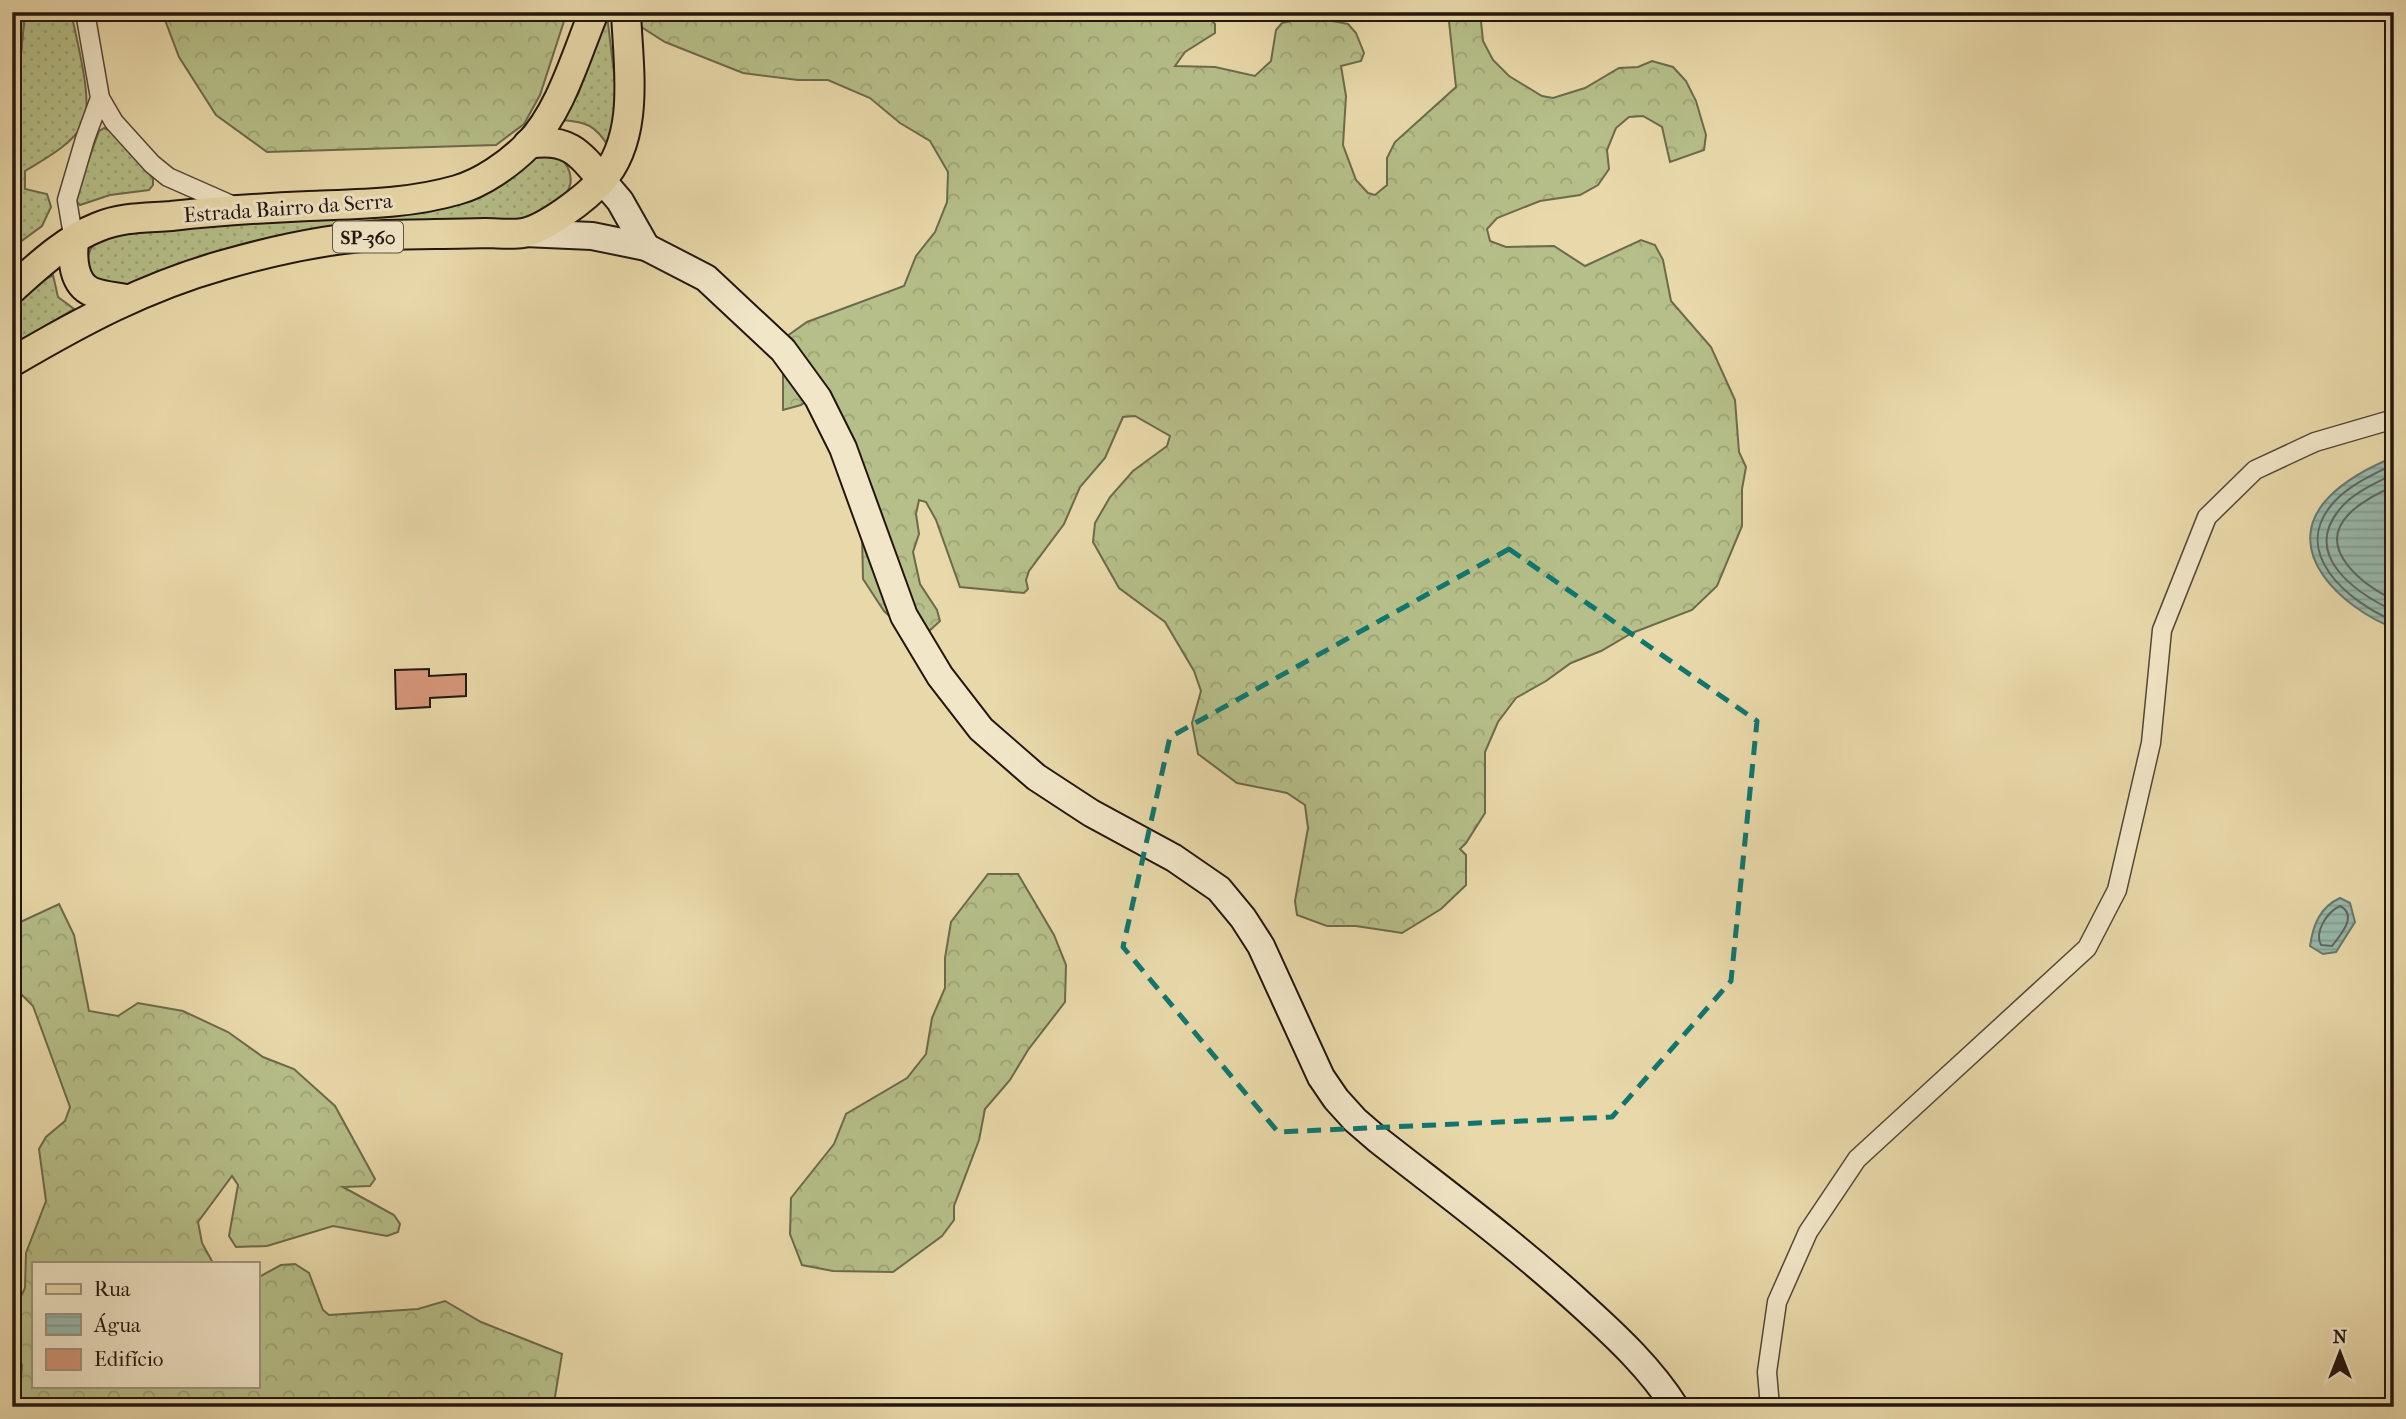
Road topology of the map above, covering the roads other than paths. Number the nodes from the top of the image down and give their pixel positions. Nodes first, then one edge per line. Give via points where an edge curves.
1 (85, 12) edge
2 (593, 12) edge
3 (626, 12) edge
4 (100, 98) junction
5 (528, 144) junction
6 (602, 180) junction
7 (240, 208) junction
8 (524, 233) junction
9 (74, 241) junction
10 (646, 247) junction
11 (12, 289) edge
12 (126, 299) junction
13 (12, 362) edge
14 (2394, 419) edge
15 (1675, 1407) edge
16 (1770, 1407) edge

1 - 4 street
2 - 5 main road, SP-360 via 566,86
3 - 6 main road, SP-360 via 627,128
4 - 7 street via 114,122 168,177
4 - 9 street via 67,200
5 - 6 main road via 553,141 569,146
5 - 7 main road, Estrada Bairro da Serra / SP-360 via 484,179 437,195 377,203
6 - 8 main road, Estrada Bairro da Serra / SP-360 via 556,217
6 - 10 main road via 620,201
7 - 9 main road, Estrada Bairro da Serra / SP-360 via 123,219 96,227
8 - 10 main road, Estrada Bairro da Serra via 592,236
8 - 12 main road, Estrada Bairro da Serra / SP-360 via 382,235 308,245 224,264
9 - 11 main road, Estrada Bairro da Serra / SP-360
9 - 12 main road via 72,256 82,284 92,292
10 - 15 main road, Estrada Bairro da Serra via 706,278 783,350 818,398 843,448 904,616 940,676 981,729 1036,777 1219,889 1261,946 1321,1077 1336,1099 1377,1139 1535,1262 1620,1340
12 - 13 main road, Estrada Bairro da Serra / SP-360
14 - 16 street via 2315,442 2256,470 2207,517 2162,630 2151,743 2117,890 2087,948 1857,1159 1808,1232 1777,1302 1767,1372

